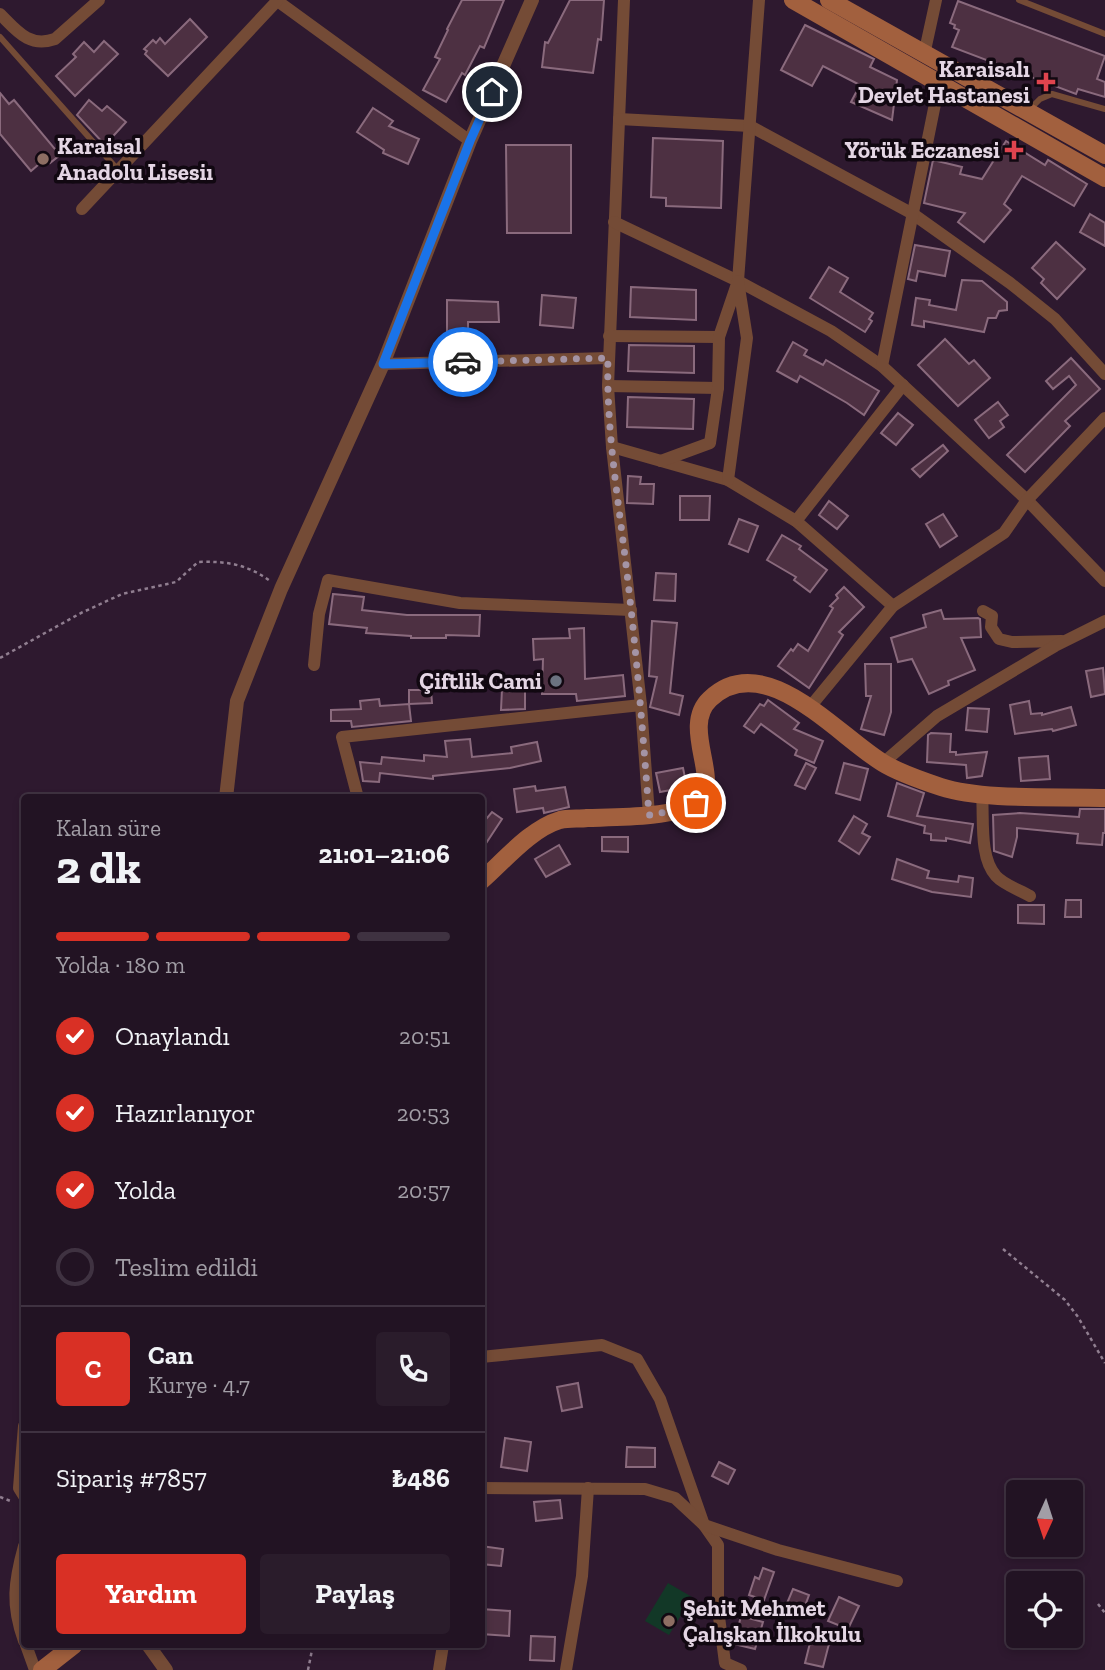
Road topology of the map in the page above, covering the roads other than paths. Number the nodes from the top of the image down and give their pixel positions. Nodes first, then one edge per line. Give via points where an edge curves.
1 (99, 0) edge
2 (276, 0) edge
3 (532, 0) edge
4 (542, 0) edge
5 (624, 0) edge
6 (759, 0) edge
7 (793, 0) edge
8 (829, 0) edge
9 (936, 0) edge
10 (1019, 0) edge
11 (0, 14) edge
12 (1105, 34) edge
13 (0, 37) edge
14 (515, 44) junction
15 (924, 55) junction
16 (939, 85) junction
17 (1105, 109) edge
18 (1026, 111) junction
19 (618, 119) junction
20 (750, 126) junction
21 (470, 141) junction
22 (1105, 154) edge
23 (119, 172) junction
24 (1101, 175) edge
25 (82, 209) dead end
26 (913, 214) junction
27 (614, 222) junction
28 (738, 281) junction
29 (609, 336) junction
30 (719, 337) junction
31 (608, 358) junction
32 (383, 364) junction
33 (882, 366) junction
34 (1105, 374) edge
35 (903, 385) junction
36 (607, 386) junction
37 (718, 388) junction
38 (1105, 418) edge
39 (612, 447) junction
40 (661, 461) junction
41 (728, 480) junction
42 (1027, 500) junction
43 (796, 521) junction
44 (1105, 581) edge
45 (893, 606) junction
46 (631, 610) junction
47 (983, 611) dead end
48 (1105, 621) edge
49 (1066, 641) junction
50 (314, 665) dead end
51 (640, 705) junction
52 (810, 707) junction
53 (883, 763) junction
54 (226, 794) edge
55 (357, 794) edge
56 (982, 794) junction
57 (1105, 798) edge
58 (649, 815) junction
59 (485, 878) edge
60 (1030, 896) dead end
61 (485, 1357) edge
62 (21, 1463) edge
63 (485, 1488) edge
64 (588, 1488) junction
65 (21, 1491) edge
66 (704, 1525) junction
67 (21, 1556) edge
68 (897, 1581) dead end
69 (21, 1633) edge
70 (27, 1648) edge
71 (70, 1648) edge
72 (150, 1648) edge
73 (443, 1648) edge
74 (725, 1667) edge
75 (35, 1670) edge
76 (42, 1670) edge
77 (166, 1670) edge
78 (439, 1670) edge
79 (566, 1670) edge
80 (741, 1670) edge

1 - 11 street via 48,41 23,38
2 - 21 street
2 - 23 street
3 - 14 street
4 - 14 street
5 - 19 street
6 - 20 street
7 - 16 main road
8 - 15 main road
9 - 15 street
10 - 12 lane
13 - 23 lane
14 - 21 street
15 - 18 main road
16 - 24 main road
16 - 26 street
17 - 18 lane via 1052,94
18 - 22 main road
19 - 20 street
19 - 27 street
20 - 26 street
20 - 28 street
21 - 32 street
22 - 24 street
23 - 25 street
26 - 33 street
26 - 34 street via 1055,319
27 - 28 street
27 - 29 street
28 - 30 street
28 - 33 street via 831,331
28 - 41 street via 747,338
29 - 30 street
29 - 31 street
30 - 37 street
31 - 32 street
31 - 36 street
32 - 54 street via 281,589 237,701
33 - 35 street
35 - 42 street
35 - 43 street
36 - 37 street
36 - 39 street
37 - 40 street via 709,443
38 - 42 street
39 - 40 street
39 - 46 street
40 - 41 street
41 - 43 street
42 - 44 street
42 - 45 street via 1004,533
43 - 45 street
45 - 52 street
46 - 50 street via 460,603 328,580
46 - 51 street
47 - 49 street via 992,616 991,627 999,639
48 - 49 street
49 - 53 street via 937,716
51 - 55 street via 342,737
51 - 58 street
52 - 53 main road
52 - 58 main road via 774,688 750,684 734,684 709,700 700,717 698,736 708,784 704,795 678,810
53 - 56 main road via 943,788
56 - 57 main road
56 - 60 street via 989,866 998,878
58 - 59 main road via 562,820 541,829
61 - 66 street via 603,1345 637,1359 660,1399
62 - 65 street
63 - 64 street
64 - 66 street via 645,1489 675,1498
64 - 79 street via 582,1576
66 - 68 street
66 - 74 street via 718,1545 718,1609
67 - 69 street via 15,1617
70 - 75 street
71 - 76 main road
72 - 77 street
73 - 78 street
74 - 80 street

